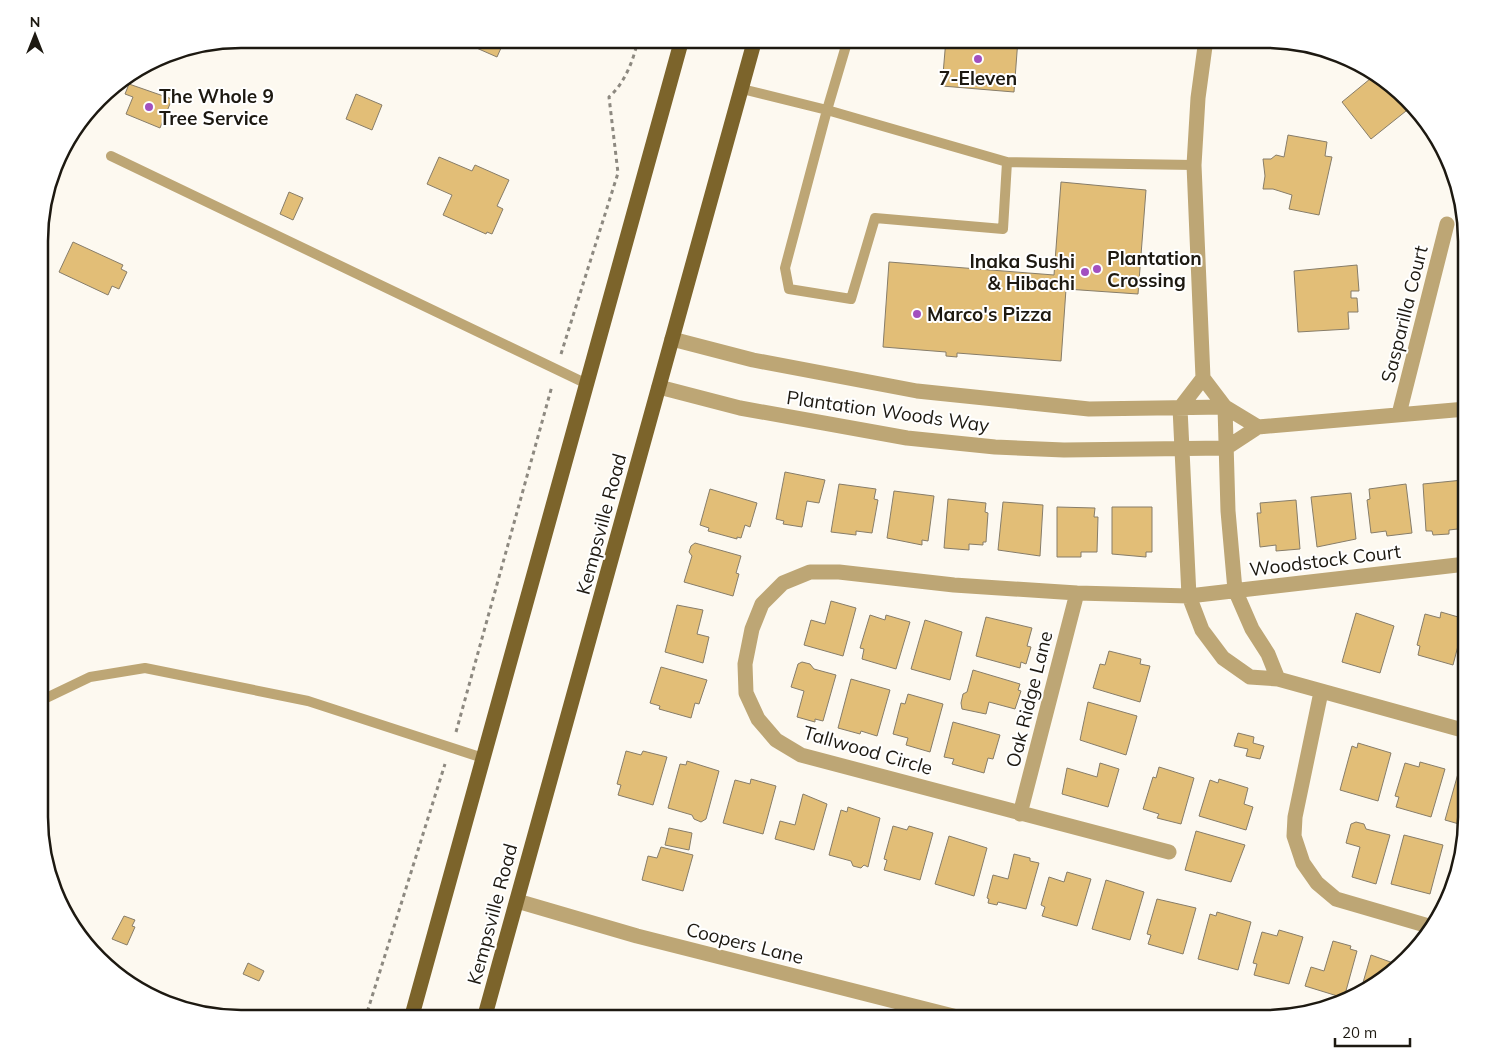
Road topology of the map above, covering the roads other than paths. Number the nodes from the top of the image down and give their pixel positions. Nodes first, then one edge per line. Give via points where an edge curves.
1 (680, 48) edge
2 (753, 48) edge
3 (845, 48) edge
4 (1205, 48) edge
5 (742, 89) junction
6 (827, 110) junction
7 (111, 156) dead end
8 (1007, 162) junction
9 (1194, 165) junction
10 (1447, 224) dead end
11 (672, 340) junction
12 (1203, 378) junction
13 (587, 384) junction
14 (659, 387) junction
15 (1225, 407) junction
16 (1180, 408) junction
17 (1458, 410) edge
18 (1399, 414) junction
19 (1258, 427) junction
20 (1226, 448) junction
21 (1181, 449) junction
22 (1458, 565) edge
23 (1235, 590) junction
24 (1077, 593) junction
25 (1189, 596) junction
26 (1278, 679) junction
27 (1321, 692) junction
28 (48, 697) edge
29 (1458, 729) edge
30 (483, 758) junction
31 (1020, 814) junction
32 (1169, 852) dead end
33 (517, 901) junction
34 (1425, 925) edge
35 (413, 1010) edge
36 (487, 1010) edge
37 (905, 1010) edge

1 - 13 main road
2 - 5 main road, Kempsville Road
3 - 6 lane
4 - 9 street
5 - 6 lane
5 - 11 main road, Kempsville Road
6 - 8 lane
6 - 8 lane via 785,268 790,289 851,299 875,218 1003,229
7 - 13 lane
8 - 9 lane
9 - 12 street
10 - 18 street, Sasparilla Court
11 - 14 main road, Kempsville Road
11 - 16 street, Plantation Woods Way via 753,360 917,391 1089,410
12 - 15 street
12 - 16 street
13 - 30 main road
14 - 21 street, Plantation Woods Way via 740,408 907,438 1064,450
14 - 33 main road, Kempsville Road
15 - 16 street, Plantation Woods Way
15 - 19 street
15 - 20 street
16 - 21 street
17 - 18 street
18 - 19 street
19 - 20 street
20 - 21 street, Plantation Woods Way
20 - 23 street
21 - 25 street
22 - 23 street, Woodstock Court
23 - 25 street, Woodstock Court
23 - 26 street
24 - 25 street, Tallwood Circle
24 - 31 street, Oak Ridge Lane
24 - 31 street, Tallwood Circle via 810,572 783,583 762,604 752,629 744,664 746,693 758,719 776,740 800,755
25 - 26 street via 1202,630 1223,658 1250,676
26 - 27 street
27 - 29 street
27 - 34 street via 1295,816 1294,836 1303,863 1317,883 1336,899
28 - 30 lane via 90,677 146,668 308,701
30 - 35 main road
31 - 32 street, Tallwood Circle
33 - 36 main road, Kempsville Road
33 - 37 street, Coopers Lane

